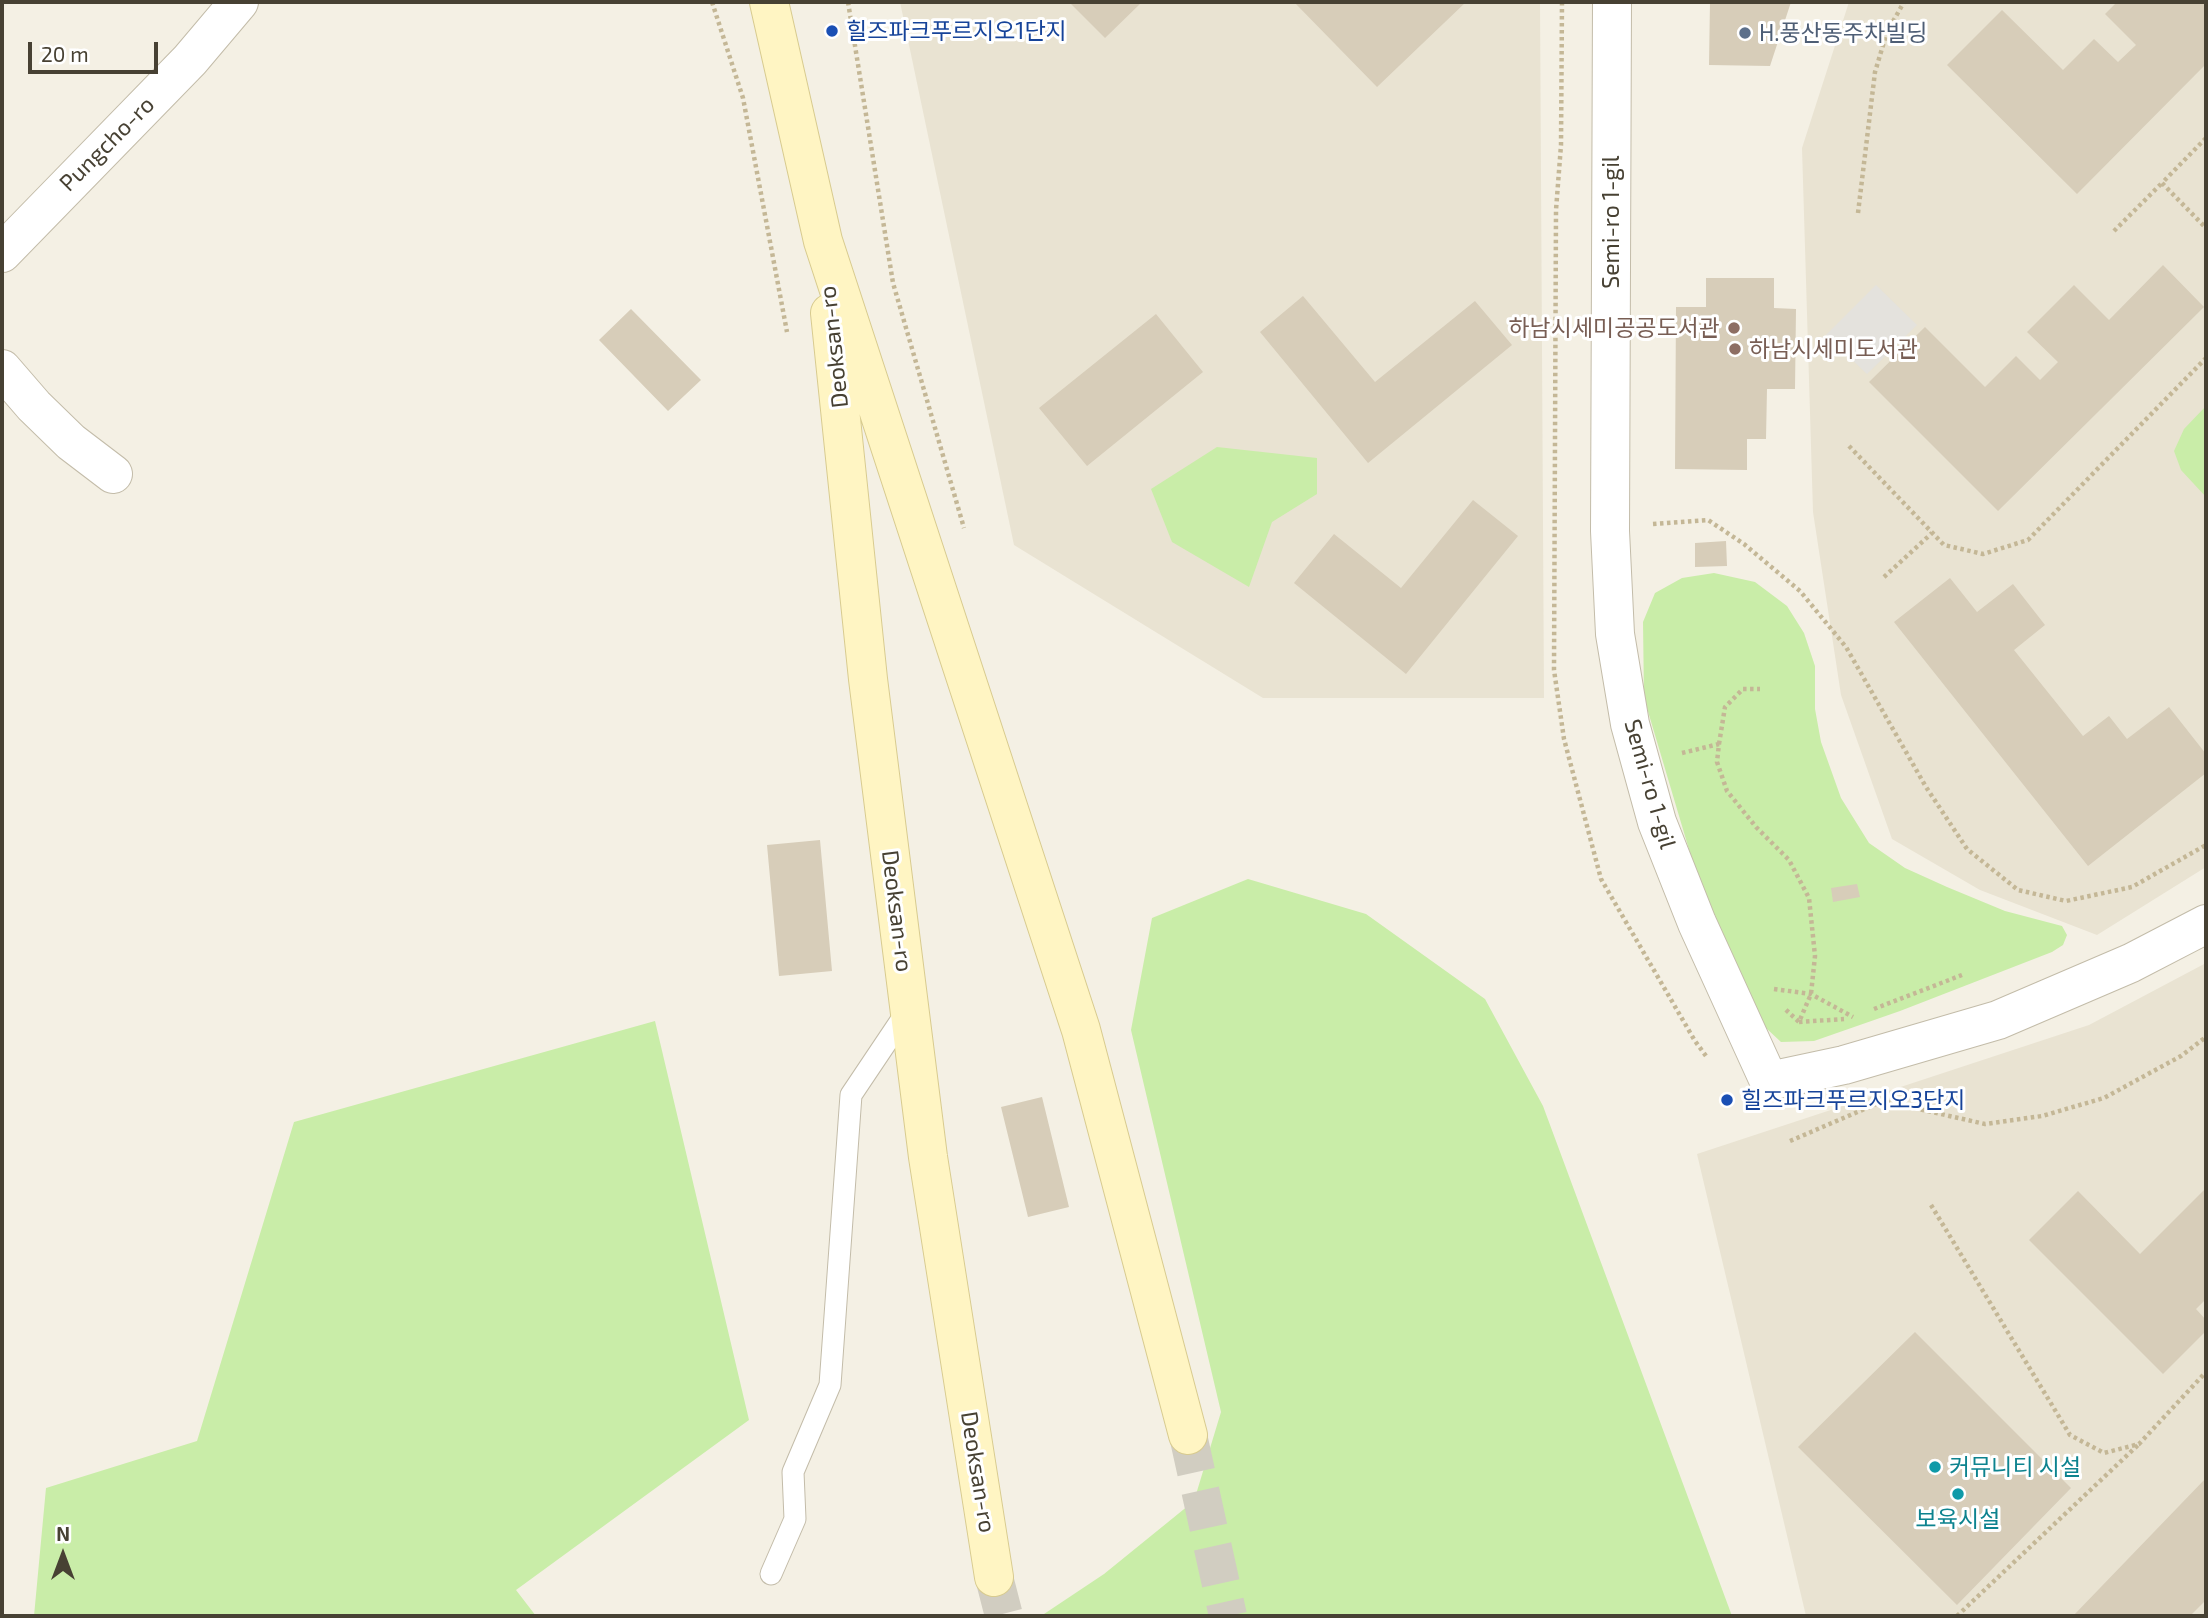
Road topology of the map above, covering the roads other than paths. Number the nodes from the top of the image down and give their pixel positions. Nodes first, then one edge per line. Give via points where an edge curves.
1 (239, 2) edge
2 (769, 2) edge
3 (1612, 2) edge
4 (823, 242) junction
5 (2, 253) edge
6 (2, 369) edge
7 (113, 474) dead end
8 (2206, 924) edge
9 (909, 1009) junction
10 (1188, 1435) tunnel mouth
11 (771, 1574) dead end
12 (995, 1577) tunnel mouth

1 - 5 street, Pungcho-ro via 190,60
2 - 4 main road, Deoksan-ro
3 - 8 street, Semi-ro 1-gil via 1610,531 1615,634 1630,724 1657,822 1769,1081 1843,1065 1998,1020 2131,963
4 - 9 main road, Deoksan-ro via 866,666
4 - 10 main road, Deoksan-ro via 1081,1030
6 - 7 street via 71,442
9 - 11 lane via 851,1096 830,1385 793,1472 795,1520
9 - 12 main road, Deoksan-ro

